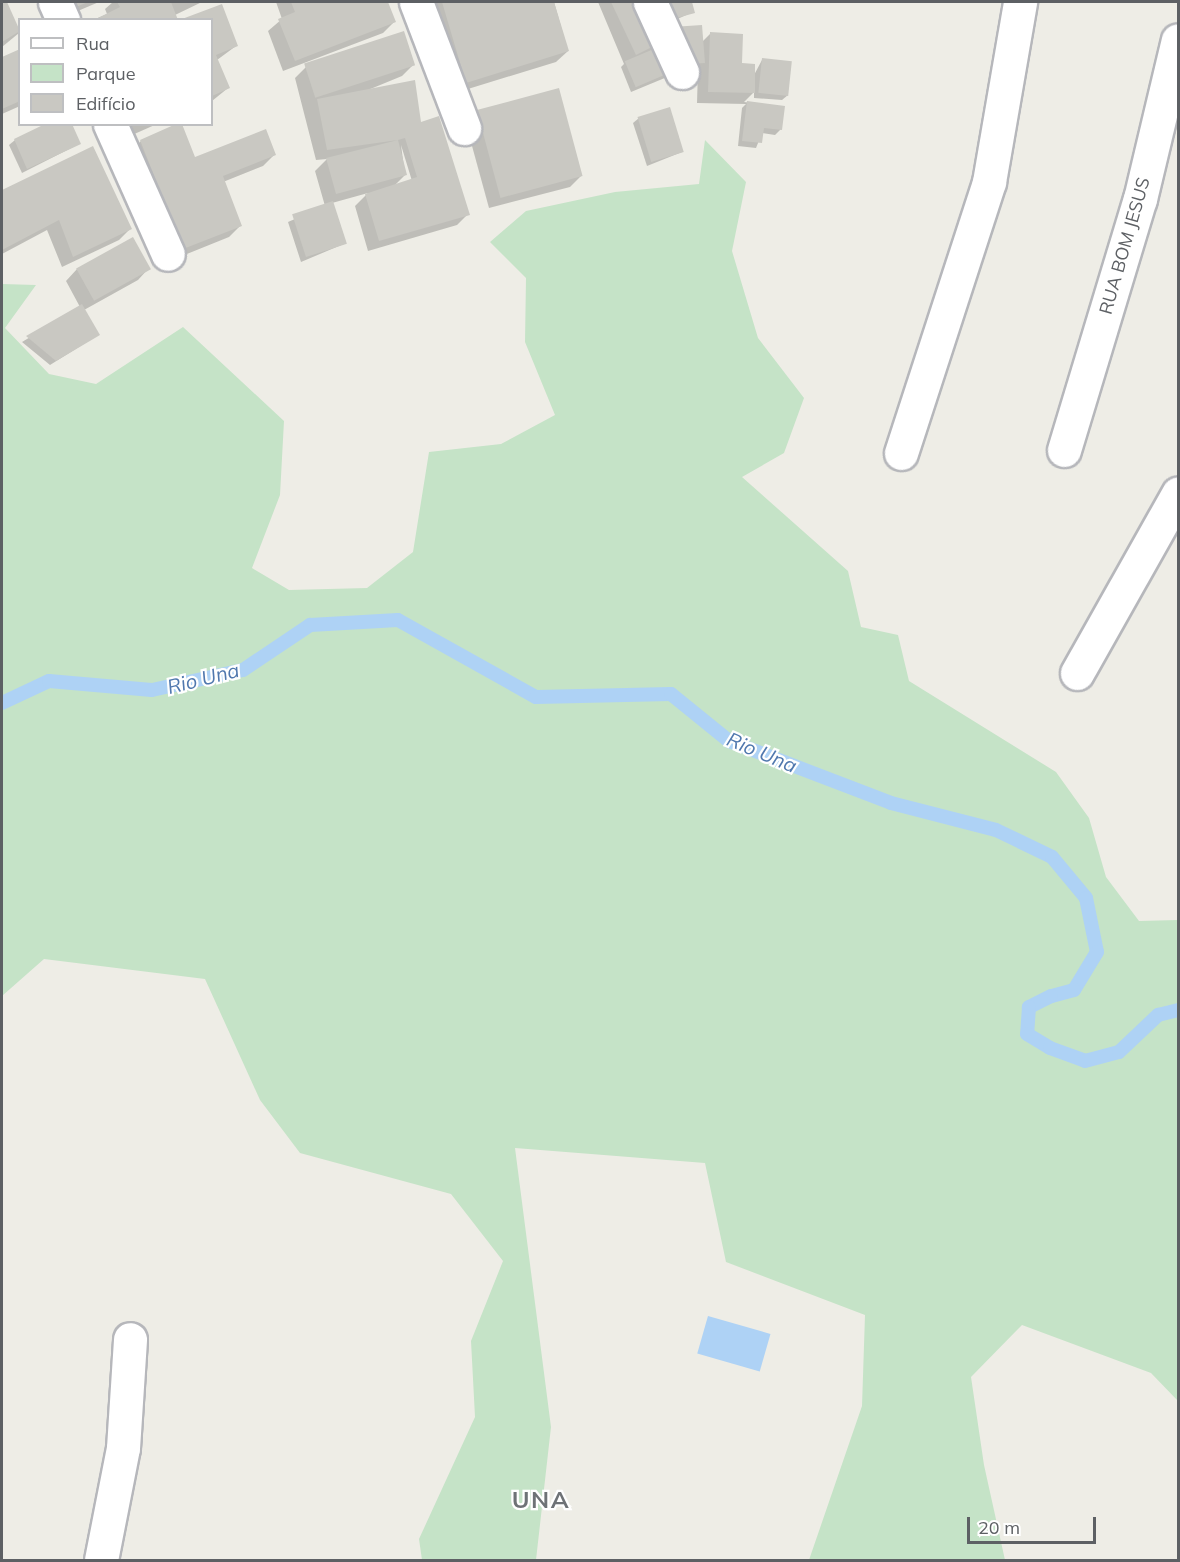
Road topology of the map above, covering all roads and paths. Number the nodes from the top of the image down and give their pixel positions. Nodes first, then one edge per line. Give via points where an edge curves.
1 (55, 2) edge
2 (416, 2) edge
3 (650, 2) edge
4 (1020, 2) edge
5 (62, 18) edge
6 (1179, 40) edge
7 (682, 72) dead end
8 (111, 126) edge
9 (464, 128) dead end
10 (168, 254) dead end
11 (1064, 450) dead end
12 (901, 453) dead end
13 (1179, 494) edge
14 (1077, 673) dead end
15 (130, 1339) dead end
16 (102, 1560) edge

1 - 5 street
2 - 9 street
3 - 7 street
4 - 12 street via 989,182
6 - 11 street, RUA BOM JESUS via 1140,199
8 - 10 street
13 - 14 street
15 - 16 street via 123,1448

